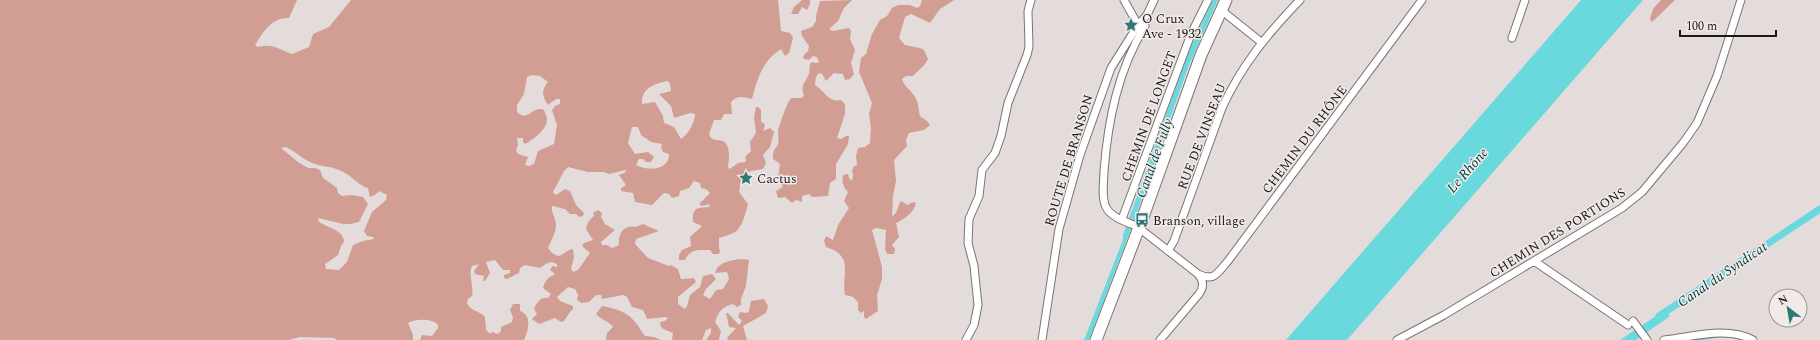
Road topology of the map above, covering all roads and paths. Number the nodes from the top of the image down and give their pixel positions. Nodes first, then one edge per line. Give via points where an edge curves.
1 (1032, 0) edge
2 (1124, 0) edge
3 (1154, 0) edge
4 (1208, 0) edge
5 (1300, 0) edge
6 (1422, 0) edge
7 (1525, 0) edge
8 (1741, 0) edge
9 (1224, 5) edge
10 (1140, 24) junction
11 (1512, 38) dead end
12 (1261, 42) junction
13 (1124, 220) junction
14 (1138, 227) junction
15 (1168, 251) junction
16 (1534, 261) junction
17 (1198, 274) junction
18 (966, 340) edge
19 (1042, 340) edge
20 (1096, 340) edge
21 (1160, 340) edge
22 (1397, 340) edge
23 (1647, 340) edge
24 (1664, 340) edge
25 (1753, 340) edge

1 - 18 street via 1028,11 1027,55 1008,103 998,146 982,170 979,196 969,219 968,243 974,266 978,305 974,325
2 - 10 street
3 - 10 street, ROUTE DE BRANSON
4 - 13 street, CHEMIN DE LONGET via 1191,34
5 - 12 street, RUE DE VINSEAU
6 - 17 street, CHEMIN DU RHÔNE via 1228,261 1212,277 1206,278
7 - 11 street
8 - 16 street, CHEMIN DES PORTIONS via 1710,95 1697,123 1683,143 1636,197
9 - 12 street
9 - 14 main road via 1201,55
10 - 13 street via 1145,26 1118,86 1106,145 1105,206
10 - 19 street, ROUTE DE BRANSON via 1115,59 1080,155 1059,230
12 - 15 street, RUE DE VINSEAU via 1230,89 1174,242
13 - 14 street
14 - 15 street
14 - 20 main road
15 - 17 street
16 - 22 street, CHEMIN DES PORTIONS
16 - 23 street via 1632,323
17 - 21 street via 1203,283 1199,294
24 - 25 street via 1727,333

